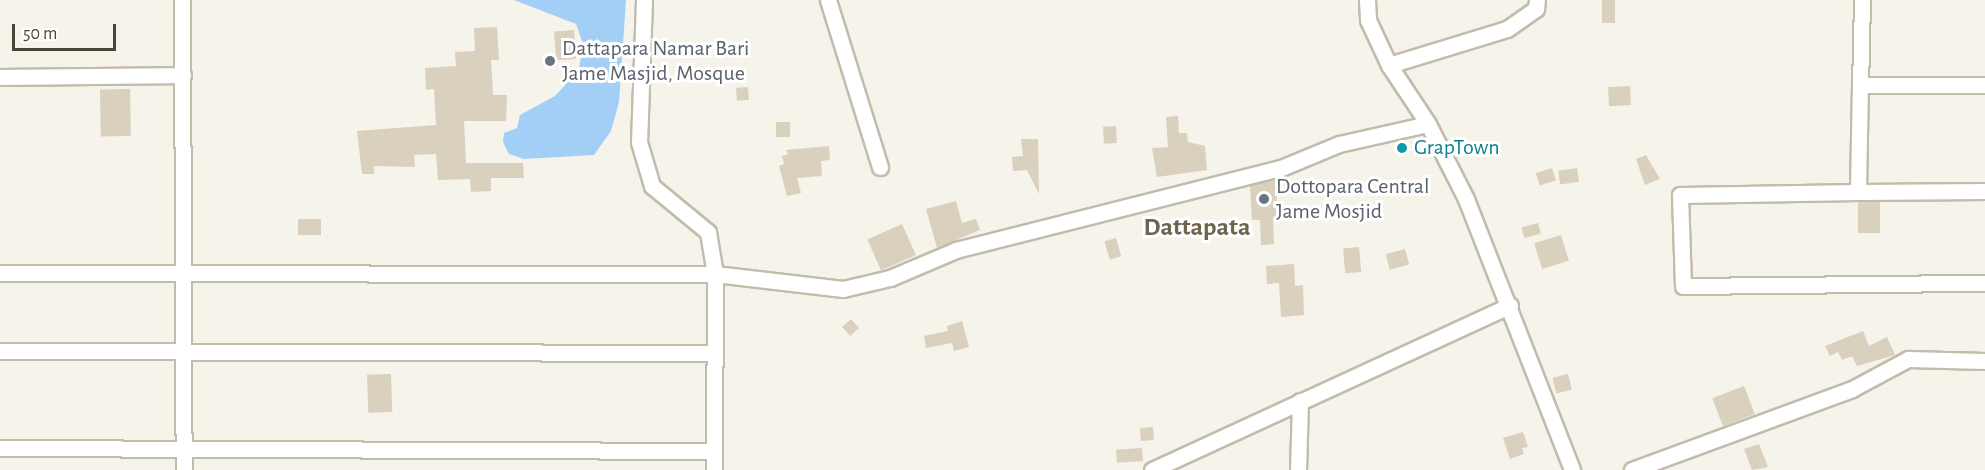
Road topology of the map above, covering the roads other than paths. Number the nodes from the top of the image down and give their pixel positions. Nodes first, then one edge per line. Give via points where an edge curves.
1 (182, 0) edge
2 (644, 0) edge
3 (828, 0) edge
4 (1367, 0) edge
5 (1537, 0) edge
6 (1862, 0) edge
7 (1389, 64) junction
8 (183, 75) junction
9 (0, 77) edge
10 (1860, 84) junction
11 (1985, 85) edge
12 (1428, 124) junction
13 (880, 167) dead end
14 (1985, 191) edge
15 (1858, 192) junction
16 (0, 273) edge
17 (184, 273) junction
18 (715, 274) junction
19 (1985, 283) edge
20 (1510, 305) junction
21 (0, 351) edge
22 (715, 353) junction
23 (186, 354) junction
24 (1985, 361) edge
25 (1300, 401) junction
26 (0, 448) edge
27 (184, 449) junction
28 (714, 451) junction
29 (184, 470) edge
30 (714, 470) edge
31 (1152, 470) edge
32 (1298, 470) edge
33 (1572, 470) edge
34 (1632, 470) edge

1 - 8 street
2 - 18 street via 639,142 652,186 708,232
3 - 13 street
4 - 7 street via 1368,20
5 - 7 street via 1536,9 1507,29
6 - 10 street
7 - 12 street
8 - 9 street
8 - 17 street
10 - 11 street
10 - 15 street
12 - 18 street via 1339,144 1281,168 956,250 890,278 843,289
12 - 20 street via 1466,199
14 - 15 street
15 - 19 street via 1680,195 1683,286
16 - 17 street
17 - 18 street
17 - 23 street
18 - 22 street
20 - 25 street
20 - 33 street
21 - 23 street
22 - 23 street
22 - 28 street
23 - 27 street
24 - 34 street via 1908,359 1852,389
25 - 31 street
25 - 32 street
26 - 27 street
27 - 28 street
27 - 29 street
28 - 30 street

